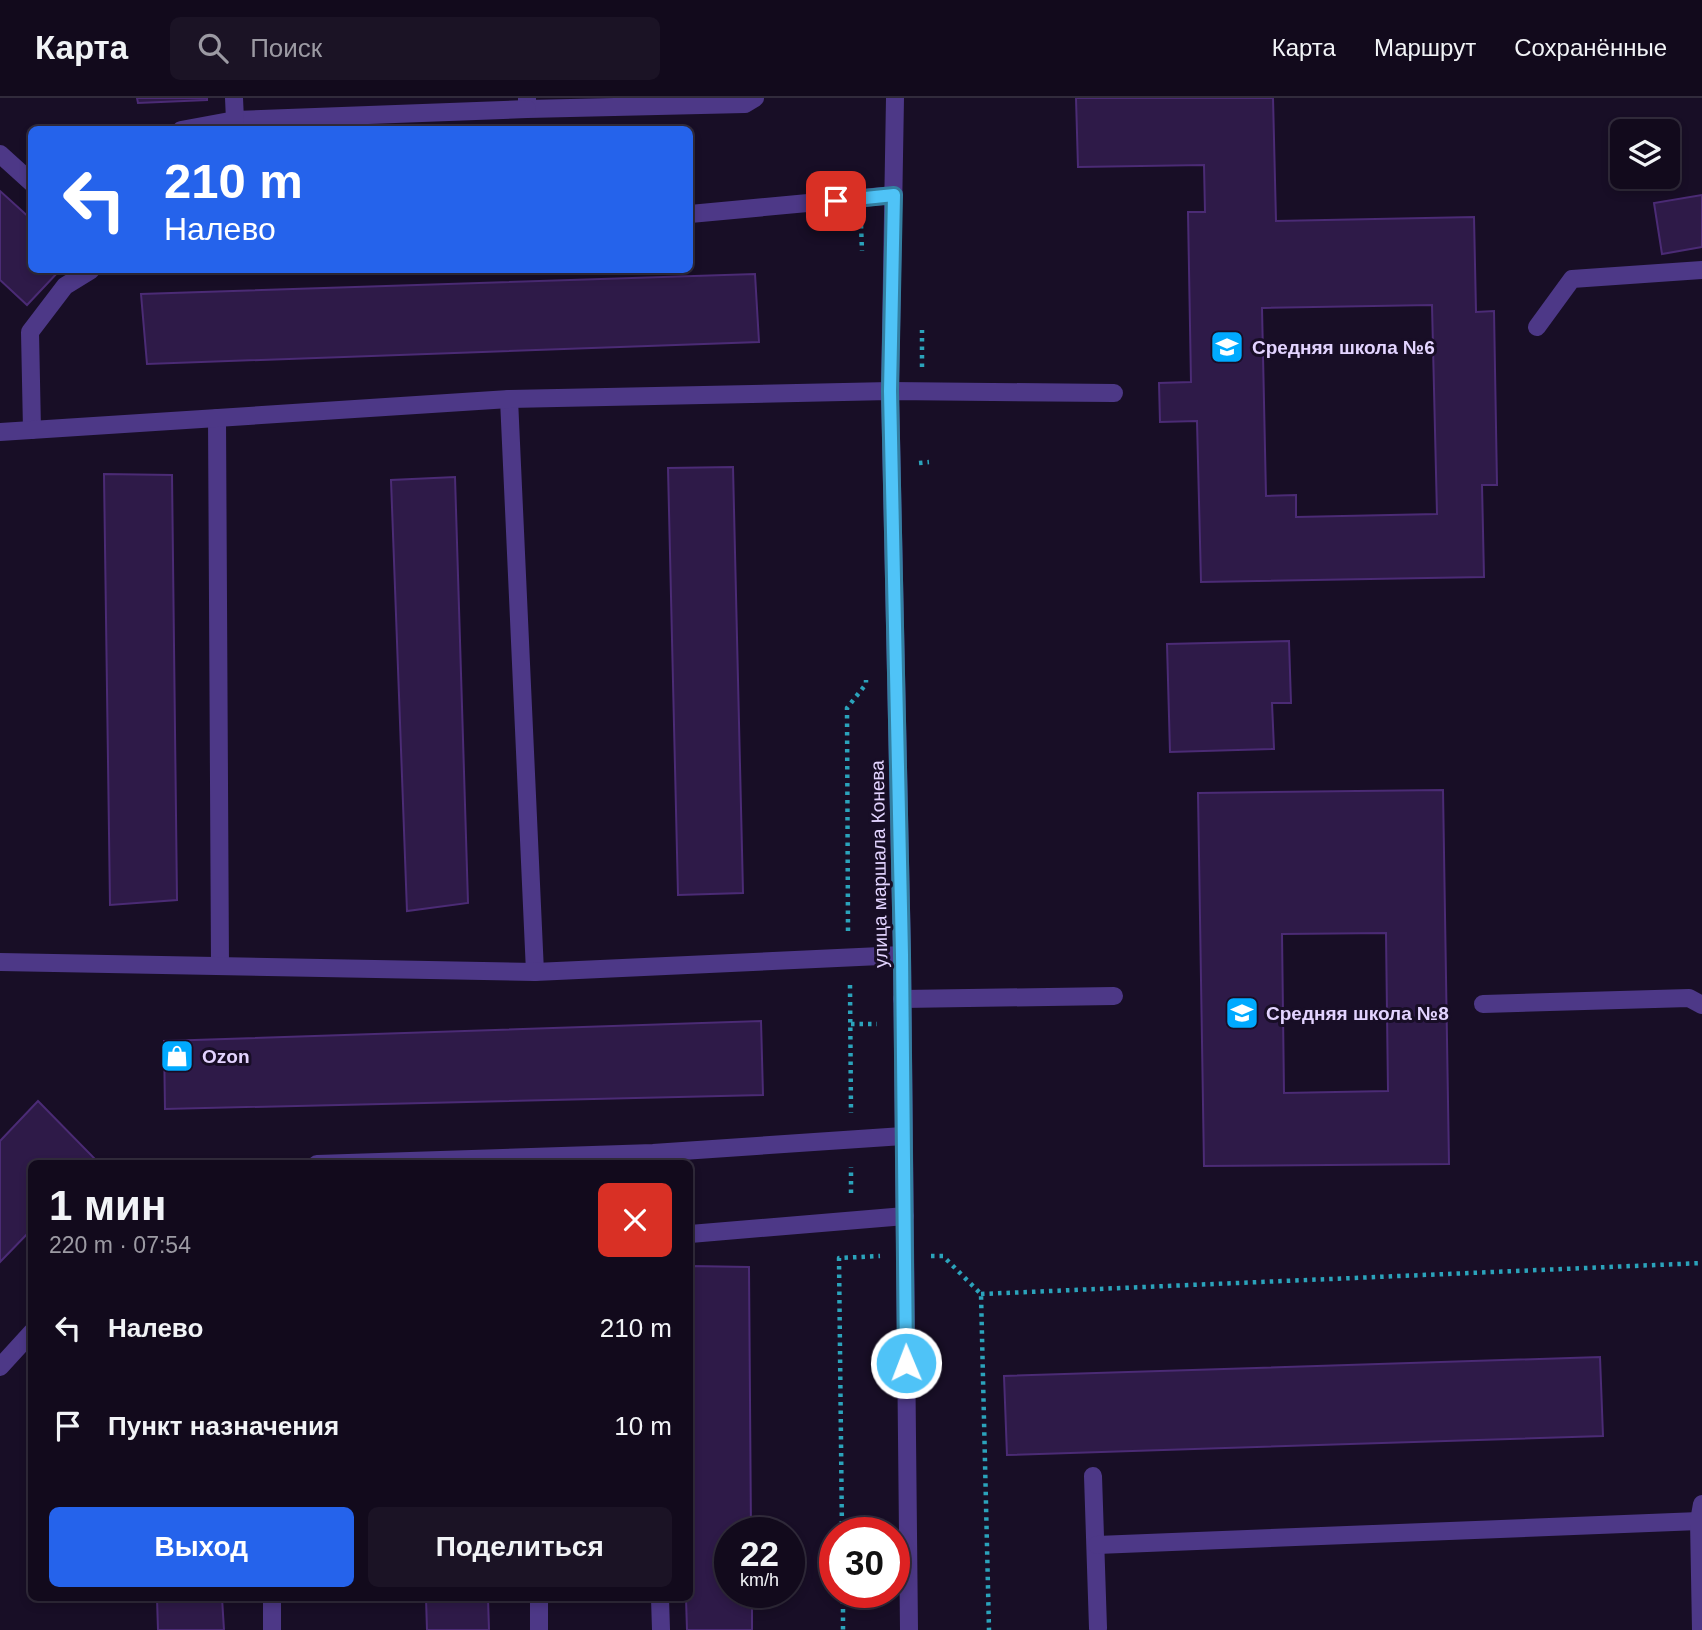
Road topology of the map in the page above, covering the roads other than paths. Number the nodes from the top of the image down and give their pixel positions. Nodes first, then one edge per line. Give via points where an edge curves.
1 (234, 98) edge
2 (755, 98) edge
3 (895, 98) edge
4 (527, 104) edge
5 (235, 120) junction
6 (203, 126) edge
7 (0, 154) edge
8 (28, 179) edge
9 (894, 195) junction
10 (693, 214) edge
11 (1702, 270) edge
12 (86, 273) edge
13 (1537, 327) dead end
14 (890, 391) junction
15 (1114, 393) dead end
16 (509, 399) junction
17 (217, 418) junction
18 (32, 430) junction
19 (0, 432) edge
20 (902, 955) junction
21 (0, 962) edge
22 (220, 966) junction
23 (535, 972) junction
24 (1114, 996) dead end
25 (902, 999) junction
26 (1483, 1004) dead end
27 (1702, 1005) edge
28 (903, 1136) junction
29 (653, 1159) edge
30 (529, 1160) edge
31 (905, 1216) junction
32 (693, 1234) edge
33 (28, 1336) edge
34 (0, 1367) edge
35 (1093, 1476) dead end
36 (1701, 1513) edge
37 (1097, 1545) junction
38 (272, 1601) edge
39 (539, 1601) edge
40 (660, 1601) edge
41 (1098, 1628) dead end
42 (272, 1630) edge
43 (539, 1630) edge
44 (661, 1630) edge
45 (909, 1630) edge
46 (1701, 1630) edge

1 - 5 street
2 - 4 street via 745,104
3 - 9 street, улица маршала Конева
4 - 5 street
5 - 6 street
7 - 8 street
9 - 10 street
9 - 14 street, улица маршала Конева
11 - 13 street via 1572,279
12 - 18 street via 65,286 30,332
14 - 15 street
14 - 16 street
14 - 20 street, улица маршала Конева
16 - 17 street
16 - 23 street
17 - 18 street
17 - 22 street
18 - 19 street
20 - 23 street
20 - 25 street, улица маршала Конева
21 - 22 street
22 - 23 street
24 - 25 street
25 - 28 street, улица маршала Конева
26 - 27 street via 1689,998
28 - 29 street
28 - 31 street, улица маршала Конева
29 - 30 street
31 - 32 street
31 - 45 street, улица маршала Конева
33 - 34 street
35 - 37 street
36 - 37 street
36 - 46 street
37 - 41 street
38 - 42 street
39 - 43 street
40 - 44 street

